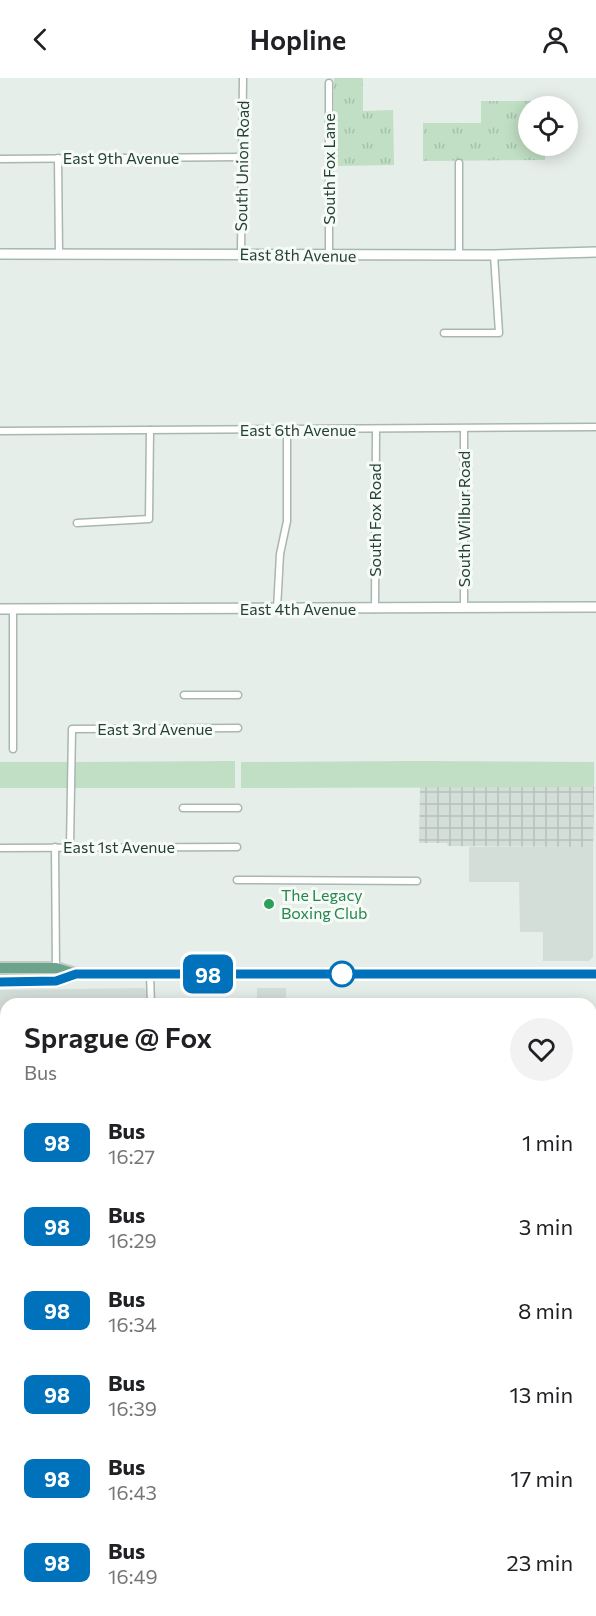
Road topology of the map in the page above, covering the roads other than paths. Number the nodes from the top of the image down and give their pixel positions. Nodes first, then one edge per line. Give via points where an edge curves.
1 (243, 78) edge
2 (328, 83) dead end
3 (242, 157) junction
4 (58, 158) junction
5 (0, 159) edge
6 (459, 163) dead end
7 (596, 252) edge
8 (0, 254) edge
9 (59, 254) junction
10 (241, 254) junction
11 (329, 255) junction
12 (459, 255) junction
13 (494, 255) junction
14 (444, 333) dead end
15 (596, 427) edge
16 (464, 429) junction
17 (150, 430) junction
18 (287, 430) junction
19 (376, 430) junction
20 (0, 431) edge
21 (77, 523) dead end
22 (464, 608) junction
23 (596, 608) edge
24 (0, 609) edge
25 (13, 609) junction
26 (277, 609) junction
27 (375, 609) junction
28 (184, 695) dead end
29 (238, 695) dead end
30 (238, 728) dead end
31 (13, 749) dead end
32 (183, 808) dead end
33 (238, 808) dead end
34 (55, 847) junction
35 (70, 847) junction
36 (237, 847) dead end
37 (0, 848) edge
38 (237, 880) dead end
39 (417, 881) dead end
40 (0, 968) edge
41 (56, 968) junction
42 (76, 974) junction
43 (150, 974) junction
44 (596, 974) edge
45 (56, 981) junction
46 (0, 982) edge
47 (150, 998) edge

1 - 3 street, South Union Road
2 - 11 street, South Fox Lane
3 - 4 street, East 9th Avenue
3 - 10 street, South Union Road
4 - 5 street, East 9th Avenue
4 - 9 street
6 - 12 street
7 - 13 street, East 8th Avenue
8 - 9 street, East 8th Avenue
9 - 10 street, East 8th Avenue
10 - 11 street, East 8th Avenue
11 - 12 street, East 8th Avenue
12 - 13 street, East 8th Avenue
13 - 14 street via 499,333
15 - 16 street, East 6th Avenue
16 - 19 street, East 6th Avenue
16 - 22 street, South Wilbur Road
17 - 18 street, East 6th Avenue
17 - 20 street, East 6th Avenue
17 - 21 street via 149,519
18 - 19 street, East 6th Avenue
18 - 26 street via 287,521 280,554
19 - 27 street, South Fox Road
22 - 23 street, East 4th Avenue
22 - 27 street, East 4th Avenue
24 - 25 street, East 4th Avenue
25 - 26 street, East 4th Avenue
25 - 31 street
26 - 27 street, East 4th Avenue
28 - 29 street
30 - 35 street, East 3rd Avenue via 72,729
32 - 33 street
34 - 35 street, East 1st Avenue
34 - 37 street, East 1st Avenue
34 - 41 street
35 - 36 street, East 1st Avenue
38 - 39 street
40 - 41 main road
41 - 42 main road
41 - 45 street
42 - 43 main road
42 - 45 main road
43 - 44 main road
43 - 47 street
45 - 46 main road

